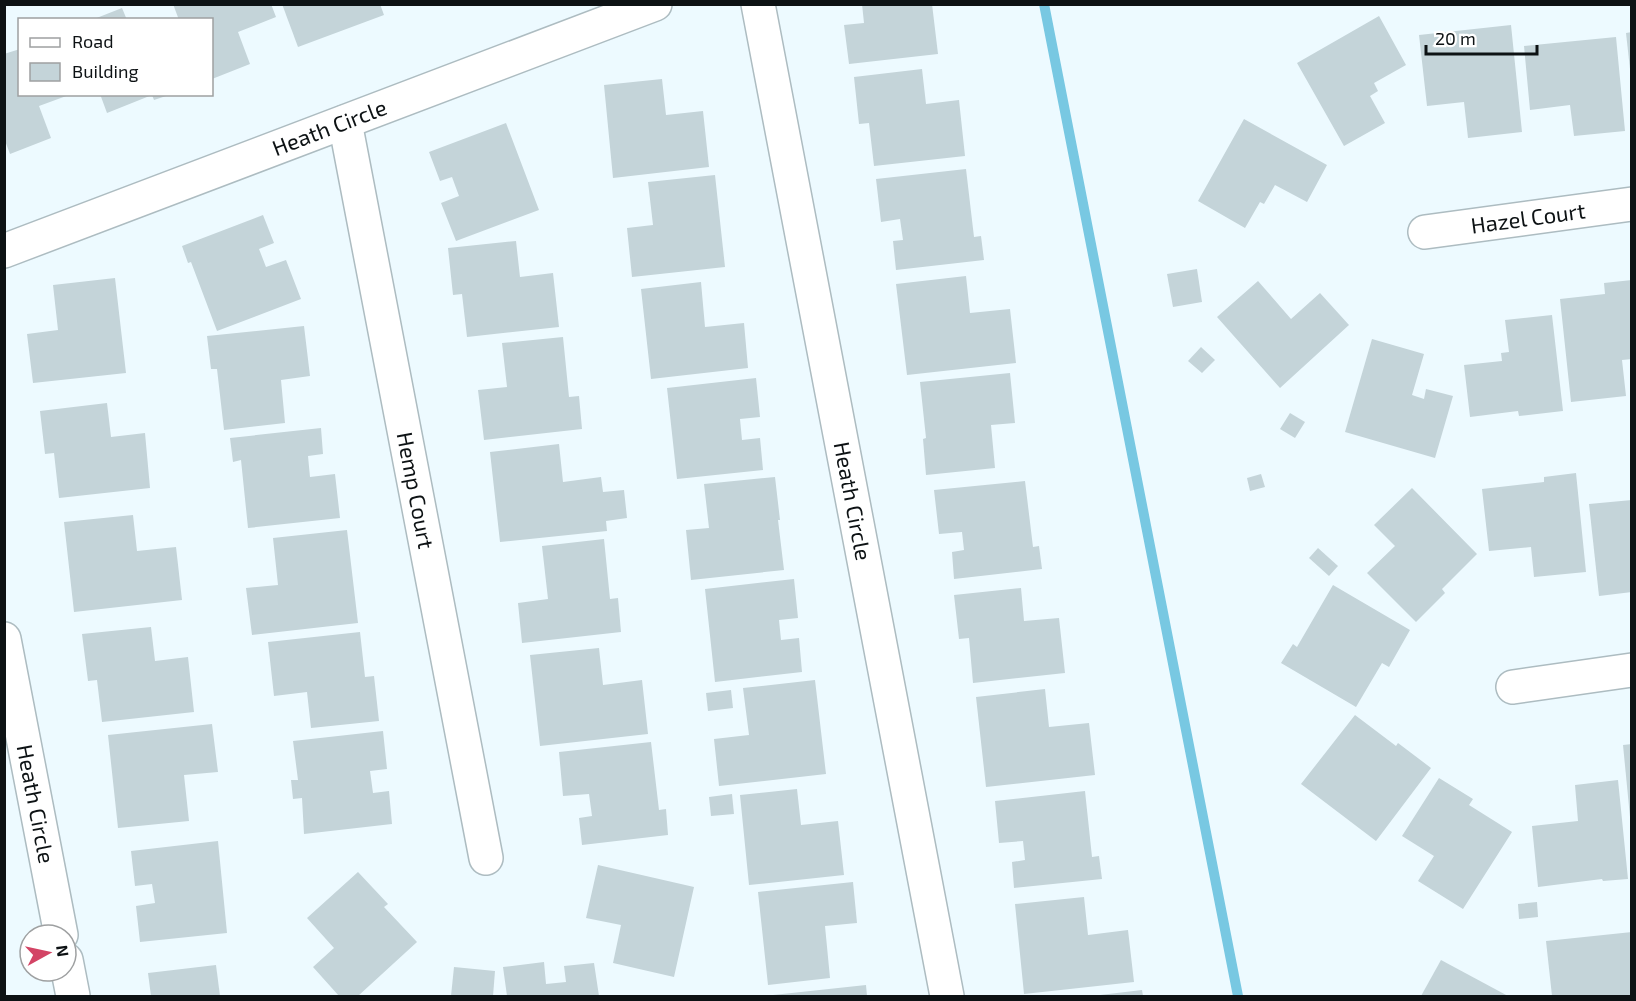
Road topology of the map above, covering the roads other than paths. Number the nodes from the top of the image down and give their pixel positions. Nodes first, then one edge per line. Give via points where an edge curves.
1 (655, 4) edge
2 (758, 4) edge
3 (345, 122) junction
4 (1632, 204) edge
5 (1425, 232) dead end
6 (4, 251) edge
7 (4, 639) edge
8 (1632, 670) edge
9 (1513, 687) dead end
10 (486, 858) dead end
11 (59, 923) edge
12 (947, 996) edge

1 - 3 street, Heath Circle
2 - 12 street, Heath Circle
3 - 6 street, Heath Circle
3 - 10 street, Hemp Court
4 - 5 street, Hazel Court
7 - 11 street, Heath Circle
8 - 9 street

